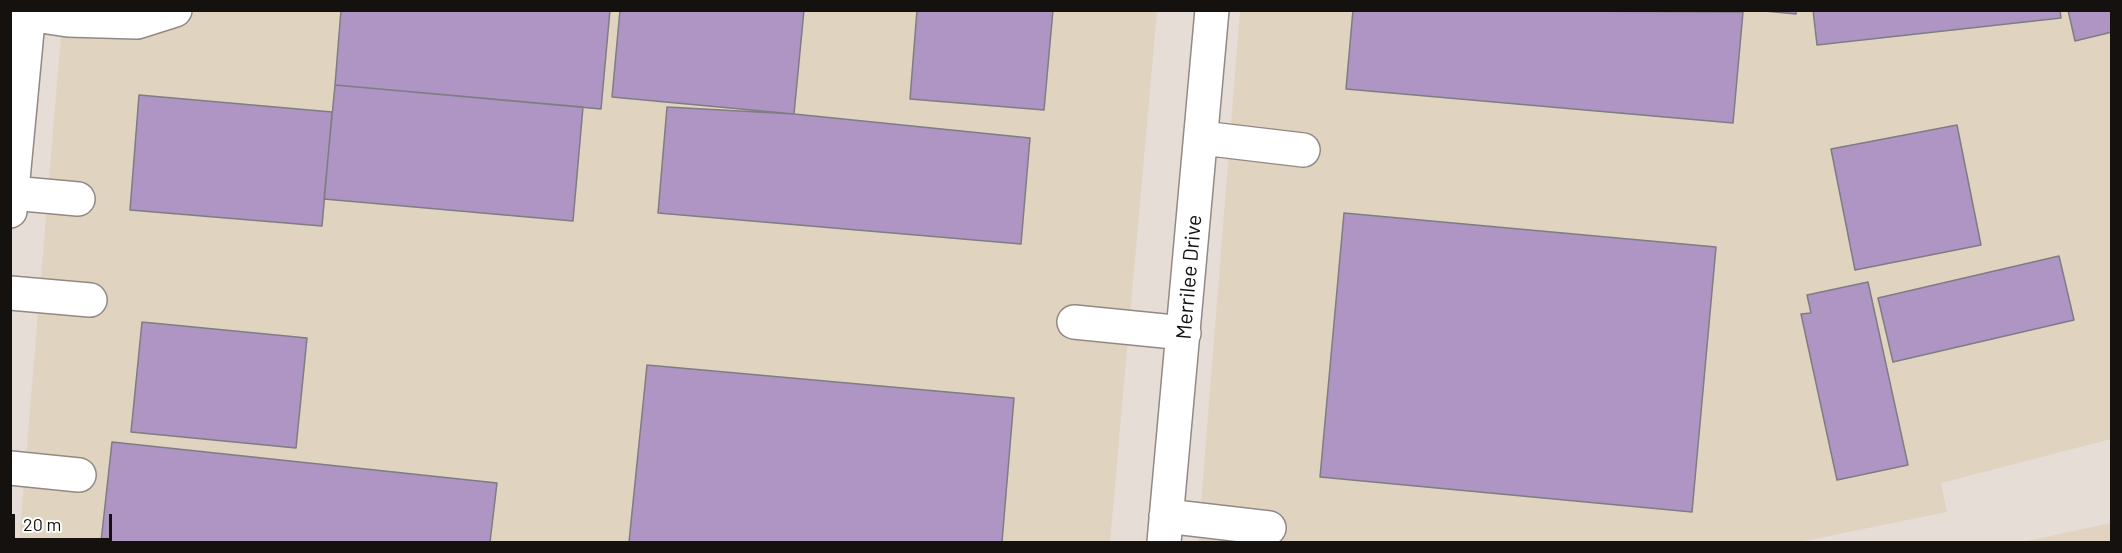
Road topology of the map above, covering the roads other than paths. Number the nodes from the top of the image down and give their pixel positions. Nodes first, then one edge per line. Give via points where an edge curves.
1 (175, 10) edge
2 (1212, 10) edge
3 (28, 12) edge
4 (1202, 138) junction
5 (1303, 150) dead end
6 (78, 198) dead end
7 (11, 202) edge
8 (10, 293) edge
9 (90, 300) dead end
10 (1074, 322) dead end
11 (1184, 333) junction
12 (10, 468) edge
13 (79, 475) dead end
14 (1269, 528) dead end
15 (1165, 529) edge

1 - 3 street via 137,22 68,20
2 - 4 street, Merrilee Drive
3 - 7 street
4 - 5 street
4 - 11 street, Merrilee Drive
6 - 7 street
8 - 9 street
10 - 11 street
11 - 15 street, Merrilee Drive
12 - 13 street
14 - 15 street

